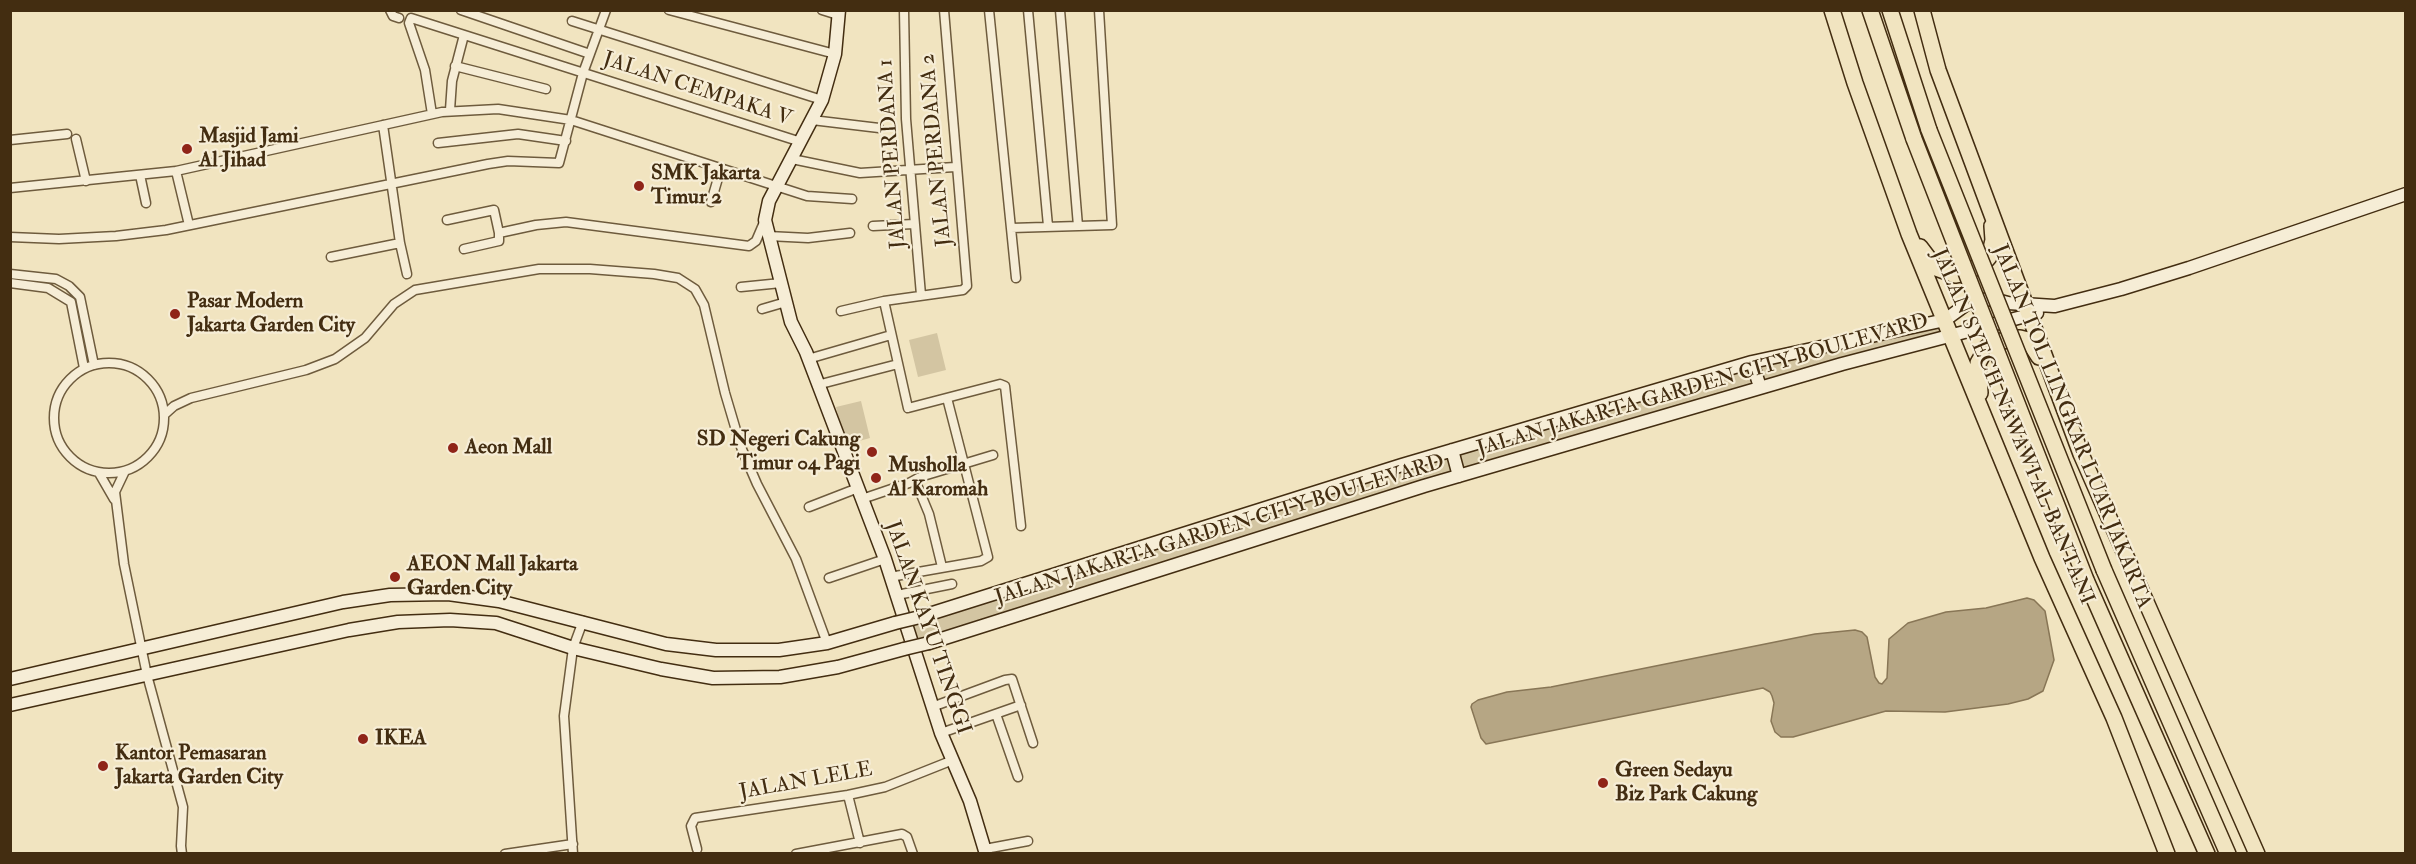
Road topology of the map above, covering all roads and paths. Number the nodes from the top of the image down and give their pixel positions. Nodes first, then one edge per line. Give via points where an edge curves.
1 (390, 10) edge
2 (461, 10) edge
3 (606, 10) edge
4 (669, 10) edge
5 (822, 10) edge
6 (904, 10) edge
7 (944, 10) edge
8 (989, 10) edge
9 (1028, 10) edge
10 (1060, 10) edge
11 (1099, 10) edge
12 (1832, 10) edge
13 (1870, 10) edge
14 (1890, 10) edge
15 (1922, 10) edge
16 (838, 13) edge
17 (399, 18) dead end
18 (572, 21) dead end
19 (600, 30) junction
20 (464, 35) junction
21 (591, 54) junction
22 (835, 54) junction
23 (455, 66) junction
24 (583, 73) junction
25 (546, 89) dead end
26 (822, 100) junction
27 (450, 110) junction
28 (432, 114) junction
29 (571, 120) junction
30 (812, 120) junction
31 (383, 125) junction
32 (879, 128) dead end
33 (67, 134) dead end
34 (76, 139) dead end
35 (10, 140) edge
36 (566, 141) junction
37 (801, 142) junction
38 (438, 143) dead end
39 (792, 159) junction
40 (955, 167) junction
41 (721, 168) junction
42 (176, 171) junction
43 (909, 171) junction
44 (140, 175) junction
45 (86, 181) junction
46 (392, 183) junction
47 (777, 187) junction
48 (10, 188) edge
49 (2406, 194) edge
50 (852, 199) dead end
51 (146, 202) dead end
52 (711, 202) dead end
53 (1991, 212) junction
54 (447, 220) dead end
55 (765, 220) junction
56 (914, 224) junction
57 (189, 225) junction
58 (873, 226) dead end
59 (1048, 226) junction
60 (1078, 226) junction
61 (1011, 228) junction
62 (499, 233) junction
63 (850, 233) dead end
64 (1909, 234) junction
65 (768, 236) junction
66 (10, 237) edge
67 (400, 243) junction
68 (464, 249) dead end
69 (331, 257) dead end
70 (10, 274) edge
71 (407, 274) dead end
72 (1016, 278) dead end
73 (781, 283) junction
74 (10, 284) edge
75 (741, 286) dead end
76 (921, 295) junction
77 (884, 301) junction
78 (786, 302) junction
79 (762, 309) dead end
80 (2028, 310) junction
81 (841, 311) dead end
82 (1946, 320) junction
83 (891, 335) junction
84 (1950, 336) junction
85 (808, 359) junction
86 (1752, 362) junction
87 (94, 364) junction
88 (898, 364) junction
89 (84, 368) junction
90 (817, 385) junction
91 (2057, 386) junction
92 (1760, 387) junction
93 (160, 398) junction
94 (191, 398) junction
95 (947, 398) junction
96 (164, 415) junction
97 (1983, 416) junction
98 (1452, 450) junction
99 (993, 455) dead end
100 (965, 462) junction
101 (125, 471) junction
102 (99, 473) junction
103 (1459, 476) junction
104 (915, 480) junction
105 (860, 494) junction
106 (116, 505) junction
107 (809, 507) dead end
108 (1022, 526) dead end
109 (885, 559) junction
110 (942, 567) junction
111 (890, 577) junction
112 (829, 578) dead end
113 (952, 584) dead end
114 (897, 595) junction
115 (583, 621) junction
116 (827, 643) junction
117 (573, 648) junction
118 (141, 649) junction
119 (147, 675) junction
120 (10, 679) edge
121 (10, 705) edge
122 (1021, 705) junction
123 (932, 707) junction
124 (996, 714) junction
125 (941, 733) junction
126 (1033, 743) dead end
127 (953, 760) junction
128 (1018, 777) dead end
129 (848, 795) junction
130 (1028, 841) dead end
131 (860, 843) junction
132 (573, 849) edge
133 (697, 849) dead end
134 (986, 851) edge
135 (183, 854) edge
136 (505, 854) edge
137 (796, 854) edge
138 (913, 854) edge
139 (2167, 854) edge
140 (2207, 854) edge
141 (2228, 854) edge
142 (2257, 854) edge

1 - 17 street
2 - 21 street
3 - 19 street
4 - 22 street
5 - 16 street
6 - 43 street, JALAN PERDANA 1
7 - 40 street, JALAN PERDANA 2
8 - 61 street
9 - 59 street
10 - 60 street
11 - 60 street via 1112,224
12 - 64 highway, JALAN SYECH NAWAWI AL BANTANI
13 - 140 highway, JALAN TOL LINGKAR LUAR JAKARTA, bridge via 1914,139 2086,580
14 - 141 highway, JALAN TOL LINGKAR LUAR JAKARTA, bridge via 1929,129 2104,570
15 - 53 highway via 1938,70
16 - 22 street, JALAN KAYU TINGGI
18 - 19 street
19 - 21 street
19 - 26 street
20 - 23 street
20 - 24 street, JALAN CEMPAKA V
20 - 28 street, JALAN CEMPAKA V via 409,19
21 - 24 street
22 - 26 street, JALAN KAYU TINGGI
23 - 25 street
23 - 27 street
24 - 29 street, JALAN CEMPAKA V
24 - 37 street, JALAN CEMPAKA V
26 - 30 street, JALAN KAYU TINGGI
27 - 28 street
27 - 29 street via 513,110
28 - 31 street
29 - 36 street, JALAN CEMPAKA V
29 - 41 street
30 - 32 street
30 - 37 street, JALAN KAYU TINGGI
31 - 42 street
31 - 46 street
33 - 35 street
34 - 45 street
36 - 38 street via 518,134
36 - 46 street, JALAN CEMPAKA V via 559,164 497,162
37 - 39 street, JALAN KAYU TINGGI
39 - 43 street via 860,173
39 - 47 street, JALAN KAYU TINGGI
40 - 43 street
40 - 76 street, JALAN PERDANA 2 via 967,286 963,290
41 - 47 street
41 - 52 street
42 - 44 street
42 - 57 street
43 - 56 street, JALAN PERDANA 1
44 - 45 street
44 - 51 street
45 - 48 street
46 - 57 street
46 - 67 street
47 - 50 street via 807,196
47 - 55 street, JALAN KAYU TINGGI via 766,208
49 - 80 street, JALAN JAKARTA GARDEN CITY BOULEVARD via 2121,289
53 - 64 highway via 1993,240 1989,257 1982,265 1955,275 1936,268
53 - 80 highway
54 - 62 street via 493,209
55 - 62 street via 756,241 749,246 566,222
55 - 65 street, JALAN KAYU TINGGI
56 - 58 street
56 - 76 street, JALAN PERDANA 1
57 - 66 street via 116,236
59 - 60 street
59 - 61 street
61 - 72 street
62 - 68 street via 497,242
63 - 65 street via 808,238
64 - 82 highway, JALAN SYECH NAWAWI AL BANTANI
65 - 73 street, JALAN KAYU TINGGI
67 - 69 street
67 - 71 street
70 - 87 street via 56,279 80,297
73 - 75 street
73 - 78 street, JALAN KAYU TINGGI
74 - 89 street via 48,288 71,302
76 - 77 street
77 - 81 street
77 - 83 street
78 - 79 street
78 - 85 street, JALAN KAYU TINGGI
80 - 82 street, JALAN JAKARTA GARDEN CITY BOULEVARD via 1993,299 1971,301
80 - 84 street, JALAN JAKARTA GARDEN CITY BOULEVARD
80 - 91 highway
82 - 84 highway, JALAN SYECH NAWAWI AL BANTANI
82 - 86 street, JALAN JAKARTA GARDEN CITY BOULEVARD
83 - 85 street
83 - 88 street
84 - 92 street, JALAN JAKARTA GARDEN CITY BOULEVARD
84 - 97 highway, JALAN SYECH NAWAWI AL BANTANI
85 - 90 street, JALAN KAYU TINGGI
86 - 92 street
86 - 98 street, JALAN JAKARTA GARDEN CITY BOULEVARD
87 - 89 street
87 - 93 street via 118,363 135,369 149,380
88 - 90 street
88 - 95 street via 908,408
89 - 102 street via 59,392 54,426 69,457
90 - 105 street, JALAN KAYU TINGGI
91 - 97 highway via 2028,340 1996,342 1978,363
91 - 142 highway via 2081,454
92 - 103 street, JALAN JAKARTA GARDEN CITY BOULEVARD
93 - 94 street
93 - 96 street
94 - 96 street
94 - 116 street via 306,370 335,359 365,338 394,304 415,290 539,269 590,269 678,278 695,289 705,305 741,447 796,559
95 - 100 street
95 - 108 street via 1003,385 1006,388
96 - 101 street via 161,436 153,451
97 - 139 highway, JALAN SYECH NAWAWI AL BANTANI via 2114,718
98 - 103 street
98 - 116 street, JALAN JAKARTA GARDEN CITY BOULEVARD, bridge
99 - 100 street
100 - 104 street
100 - 110 street via 988,557
101 - 102 street
101 - 106 street via 116,492
102 - 106 street
103 - 117 street, JALAN JAKARTA GARDEN CITY BOULEVARD, bridge via 929,643 838,667 780,677 713,678
104 - 105 street
104 - 110 street via 929,514
105 - 107 street
105 - 109 street, JALAN KAYU TINGGI
106 - 118 street
109 - 111 street, JALAN KAYU TINGGI
109 - 112 street
110 - 111 street
111 - 114 street, JALAN KAYU TINGGI
113 - 114 street
114 - 123 street, JALAN KAYU TINGGI
115 - 116 street, JALAN JAKARTA GARDEN CITY BOULEVARD via 666,644 716,650 779,650
115 - 117 street
115 - 118 street, JALAN JAKARTA GARDEN CITY BOULEVARD via 458,595 390,595 343,602
117 - 119 street, JALAN JAKARTA GARDEN CITY BOULEVARD via 496,623 398,622
117 - 132 street via 564,716
118 - 119 street
118 - 120 street, JALAN JAKARTA GARDEN CITY BOULEVARD
119 - 121 street, JALAN JAKARTA GARDEN CITY BOULEVARD
119 - 135 street via 183,807
122 - 123 street via 1009,679
122 - 124 street
122 - 126 street
123 - 125 street, JALAN KAYU TINGGI
124 - 125 street
124 - 128 street
125 - 127 street, JALAN KAYU TINGGI
127 - 129 street, JALAN LELE via 901,782
127 - 134 street, JALAN KAYU TINGGI
129 - 131 street
129 - 133 street, JALAN LELE via 694,818 691,826
130 - 134 street
131 - 137 street
131 - 138 street via 902,834
132 - 136 street

